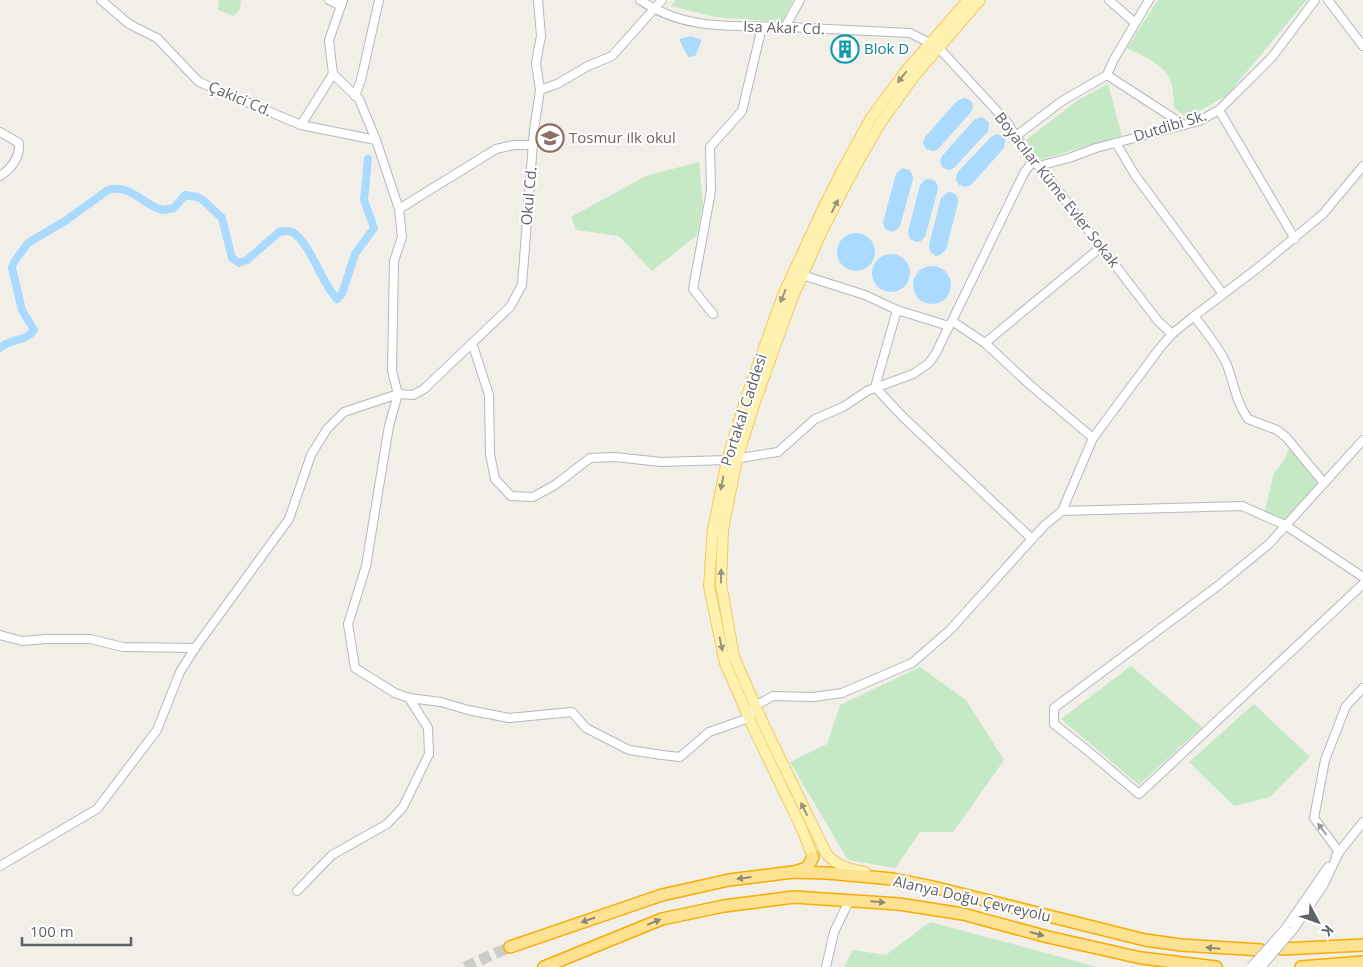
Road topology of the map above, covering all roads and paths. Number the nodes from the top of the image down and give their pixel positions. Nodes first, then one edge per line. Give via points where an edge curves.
1 (101, 0) edge
2 (329, 0) edge
3 (379, 0) edge
4 (538, 0) edge
5 (640, 0) edge
6 (662, 0) edge
7 (800, 0) edge
8 (968, 0) edge
9 (980, 0) edge
10 (1109, 0) edge
11 (1149, 0) edge
12 (1315, 0) edge
13 (1328, 0) edge
14 (342, 3) edge
15 (654, 10) junction
16 (1135, 22) junction
17 (762, 27) junction
18 (785, 27) junction
19 (934, 45) junction
20 (1363, 46) edge
21 (333, 74) junction
22 (1107, 75) junction
23 (540, 90) junction
24 (356, 96) junction
25 (1219, 110) junction
26 (301, 125) junction
27 (1184, 125) junction
28 (0, 132) edge
29 (1016, 136) junction
30 (376, 140) junction
31 (1116, 143) junction
32 (533, 145) junction
33 (1035, 164) junction
34 (1363, 166) edge
35 (0, 176) edge
36 (399, 209) junction
37 (1295, 239) junction
38 (1101, 247) junction
39 (798, 273) junction
40 (1223, 294) junction
41 (897, 310) junction
42 (713, 314) dead end
43 (1194, 316) junction
44 (950, 323) junction
45 (1172, 334) junction
46 (472, 343) junction
47 (985, 343) junction
48 (875, 387) junction
49 (398, 394) junction
50 (1093, 438) junction
51 (1363, 440) edge
52 (732, 460) junction
53 (1324, 483) junction
54 (1062, 511) junction
55 (1285, 525) junction
56 (1032, 539) junction
57 (1363, 577) edge
58 (1363, 584) edge
59 (0, 635) edge
60 (196, 648) junction
61 (1363, 688) edge
62 (410, 698) junction
63 (755, 706) junction
64 (749, 718) junction
65 (1363, 822) edge
66 (1339, 852) junction
67 (813, 857) joint
68 (0, 866) edge
69 (793, 872) junction
70 (893, 879) junction
71 (297, 891) dead end
72 (849, 900) junction
73 (1363, 944) edge
74 (510, 947) tunnel mouth
75 (1282, 949) dead end
76 (1261, 950) dead end
77 (1363, 962) edge
78 (544, 967) edge
79 (826, 967) edge
80 (1216, 967) edge
81 (1252, 967) edge
82 (1261, 967) edge
83 (1302, 967) edge

1 - 26 street, Çakici Cd. via 129,24 157,38 200,82
2 - 14 street
3 - 24 street
4 - 23 street, Okul Cd. via 541,36 536,64
5 - 15 street, Isa Akar Cd.
6 - 15 street
7 - 18 street
8 - 19 main road, Portakal Caddesi
9 - 19 main road, Portakal Caddesi
10 - 16 street
11 - 16 street
12 - 25 street, Dutdibi Sk. via 1272,57
13 - 20 street
14 - 21 street via 329,40
15 - 17 street, Isa Akar Cd. via 679,20 715,26
15 - 23 street via 612,56
16 - 22 street
17 - 18 street, Isa Akar Cd.
17 - 42 street via 742,111 710,147 712,191 693,289
18 - 19 street, Isa Akar Cd. via 910,33
19 - 29 street, Boyacılar Küme Evler Sokak via 1007,122
19 - 39 main road, Portakal Caddesi via 905,72 871,118 843,169
21 - 24 street
21 - 26 street
22 - 27 street
22 - 29 street via 1062,101
23 - 32 street, Okul Cd.
24 - 30 street
25 - 27 street, Dutdibi Sk.
25 - 37 street
26 - 30 street, Çakici Cd.
27 - 31 street, Dutdibi Sk.
28 - 35 street via 19,143 20,153
29 - 33 street, Boyacılar Küme Evler Sokak
30 - 36 street
31 - 33 street, Dutdibi Sk. via 1069,158
31 - 40 street via 1135,175
32 - 36 street via 496,149
32 - 46 street, Okul Cd. via 522,286 510,308
33 - 38 street, Boyacılar Küme Evler Sokak
33 - 44 street via 1024,173
34 - 37 street via 1323,214
36 - 49 street via 402,237 394,261 392,372
37 - 40 street
38 - 45 street, Boyacılar Küme Evler Sokak via 1158,321
38 - 47 street
39 - 41 street via 865,295
39 - 52 main road, Portakal Caddesi via 783,296 749,390
40 - 43 street
41 - 44 street
41 - 48 street
43 - 45 street
43 - 53 street via 1223,356 1237,400 1248,419 1286,436
44 - 47 street
44 - 48 street via 929,363 913,374
45 - 50 street
46 - 49 street, Okul Cd. via 424,390 412,395
46 - 52 street via 489,396 490,454 495,479 511,496 533,497 555,485 590,458 661,462
47 - 50 street
48 - 52 street via 816,419 778,452
48 - 56 street
49 - 60 street, Okul Cd. via 344,412 327,429 311,455 289,519
49 - 62 street via 389,426 366,566 348,624 355,668 395,693
50 - 54 street
51 - 53 street
63 -> 52 main road, Portakal Caddesi via 734,657 721,584 723,529
52 -> 64 main road, Portakal Caddesi via 713,530 709,586 725,663
53 - 55 street
54 - 55 street via 1242,506
54 - 56 street
55 - 57 street
55 - 58 street via 1269,544 1219,585 1054,708 1054,724 1139,794
56 - 63 street via 950,630 912,663 842,693 813,697 773,696
59 - 60 street via 22,641 90,639 123,647
60 - 68 street, Okul Cd. via 180,672 157,730 97,809
66 -> 61 street via 1314,818 1325,760 1346,706
62 - 64 street via 509,718 572,712 586,728 629,750 662,756 680,756 709,732
62 - 71 street via 428,728 429,754 403,807 387,824 332,855
63 - 64 street
70 -> 63 main road, Portakal Caddesi via 833,862
64 - 67 main road, Portakal Caddesi
65 - 66 street
66 - 81 street, bridge via 1284,929
66 - 82 street, bridge via 1323,886 1293,930
67 - 69 highway via 807,868
69 - 70 highway, Alanya Doğu Çevreyolu
69 -> 74 highway, Alanya Doğu Çevreyolu via 729,880 662,895
76 -> 70 highway, Alanya Doğu Çevreyolu via 1145,940
78 -> 72 highway, Alanya Doğu Çevreyolu via 662,919 724,906 794,897
72 - 79 street via 834,932
72 -> 80 highway, Alanya Doğu Çevreyolu via 963,914 1141,958
73 - 75 highway
77 - 83 highway

